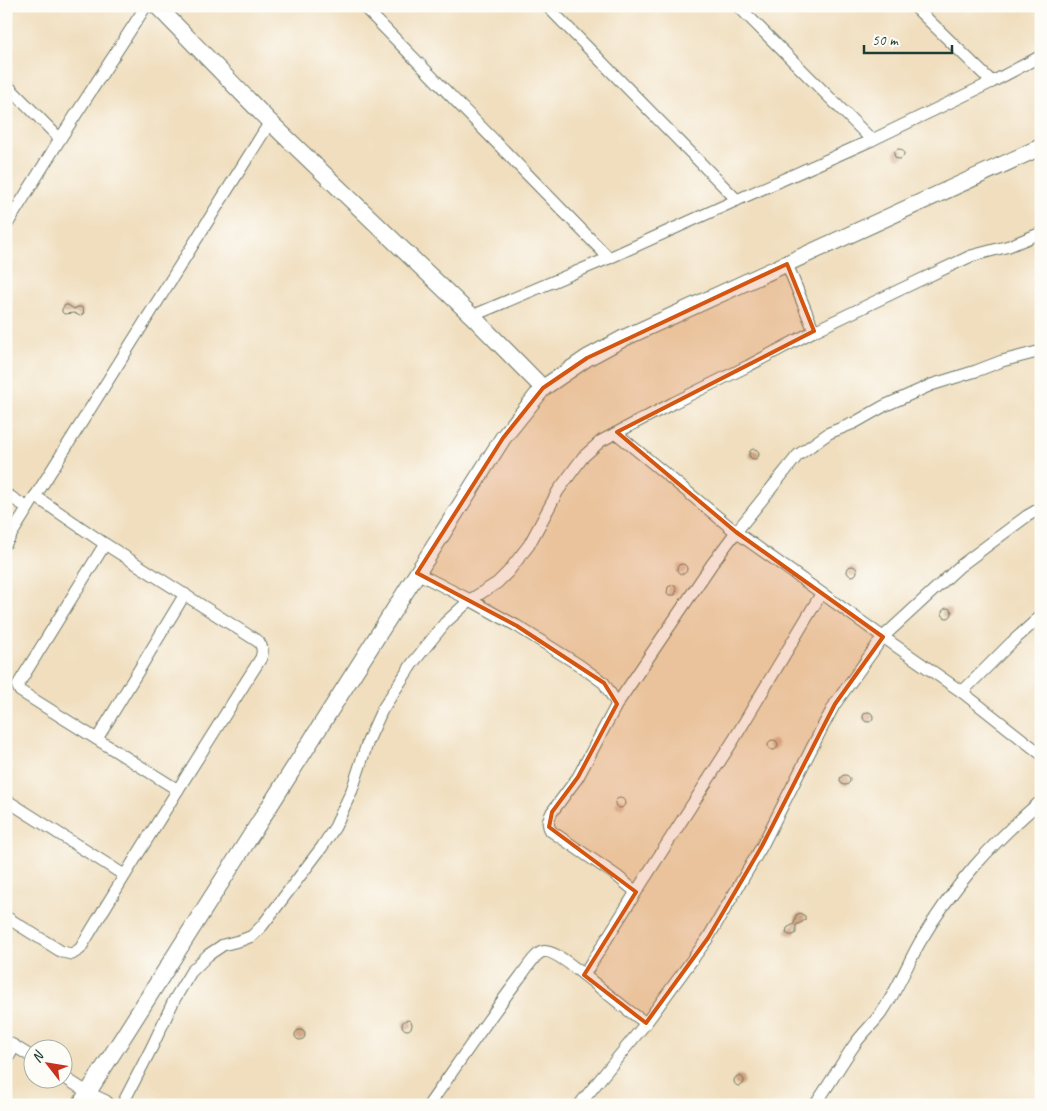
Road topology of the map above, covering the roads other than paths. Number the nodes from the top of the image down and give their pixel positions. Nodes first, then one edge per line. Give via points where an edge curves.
1 (146, 6) edge
2 (157, 6) edge
3 (363, 6) edge
4 (547, 6) edge
5 (738, 6) edge
6 (914, 6) edge
7 (1041, 56) edge
8 (992, 82) junction
9 (6, 84) edge
10 (270, 122) junction
11 (60, 139) junction
12 (872, 140) junction
13 (1041, 147) edge
14 (737, 200) junction
15 (6, 226) edge
16 (1041, 233) edge
17 (609, 258) junction
18 (787, 264) junction
19 (472, 316) junction
20 (814, 331) junction
21 (1041, 351) edge
22 (543, 388) junction
23 (616, 433) junction
24 (6, 494) edge
25 (35, 496) junction
26 (28, 508) junction
27 (1041, 508) edge
28 (736, 532) junction
29 (6, 543) edge
30 (105, 544) junction
31 (417, 573) junction
32 (185, 594) junction
33 (821, 594) junction
34 (470, 600) junction
35 (1041, 616) edge
36 (883, 637) junction
37 (962, 692) junction
38 (617, 704) junction
39 (97, 739) junction
40 (1041, 754) edge
41 (178, 790) junction
42 (6, 800) edge
43 (1041, 801) edge
44 (124, 875) junction
45 (636, 892) junction
46 (6, 917) edge
47 (584, 975) junction
48 (646, 1023) junction
49 (11, 1043) edge
50 (22, 1050) edge
51 (6, 1061) edge
52 (72, 1086) edge
53 (84, 1098) edge
54 (109, 1105) edge
55 (122, 1105) edge
56 (429, 1105) edge
57 (579, 1105) edge
58 (815, 1105) edge

1 - 11 street
2 - 10 street
3 - 17 street
4 - 14 street
5 - 12 street
6 - 8 street
7 - 8 street
8 - 12 street
9 - 11 street
10 - 19 street
10 - 25 street
11 - 15 street
12 - 14 street
13 - 18 street
14 - 17 street
16 - 20 street via 971,256
17 - 19 street
18 - 20 street
18 - 22 street via 624,338
19 - 22 street
20 - 23 street
21 - 28 street via 931,386 829,433 798,455
22 - 31 street via 502,438
23 - 28 street
23 - 34 street via 583,457 558,491 529,545 508,572
24 - 26 street
25 - 26 street
25 - 30 street
26 - 29 street
27 - 36 street via 960,566
28 - 33 street
28 - 38 street
30 - 32 street
30 - 39 street via 18,687
31 - 34 street
31 - 53 street
32 - 39 street
32 - 41 street via 259,642 263,648 261,658
33 - 36 street
33 - 45 street via 733,741
34 - 38 street via 579,665 604,683
34 - 55 street via 445,623 412,664 382,710 352,790 322,847 252,936 223,945 192,972 174,1000
35 - 37 street
36 - 37 street
36 - 48 street via 835,704 762,846 708,938
37 - 40 street
38 - 45 street via 578,777 548,820 551,831
39 - 41 street
41 - 44 street
42 - 44 street
43 - 58 street via 992,846 947,900 920,942 885,1008 855,1044
44 - 46 street via 80,949 72,954 62,952
45 - 47 street
47 - 48 street
47 - 56 street via 552,952 540,953
48 - 57 street
49 - 50 street
49 - 51 street
52 - 53 street
53 - 54 street via 106,1101

